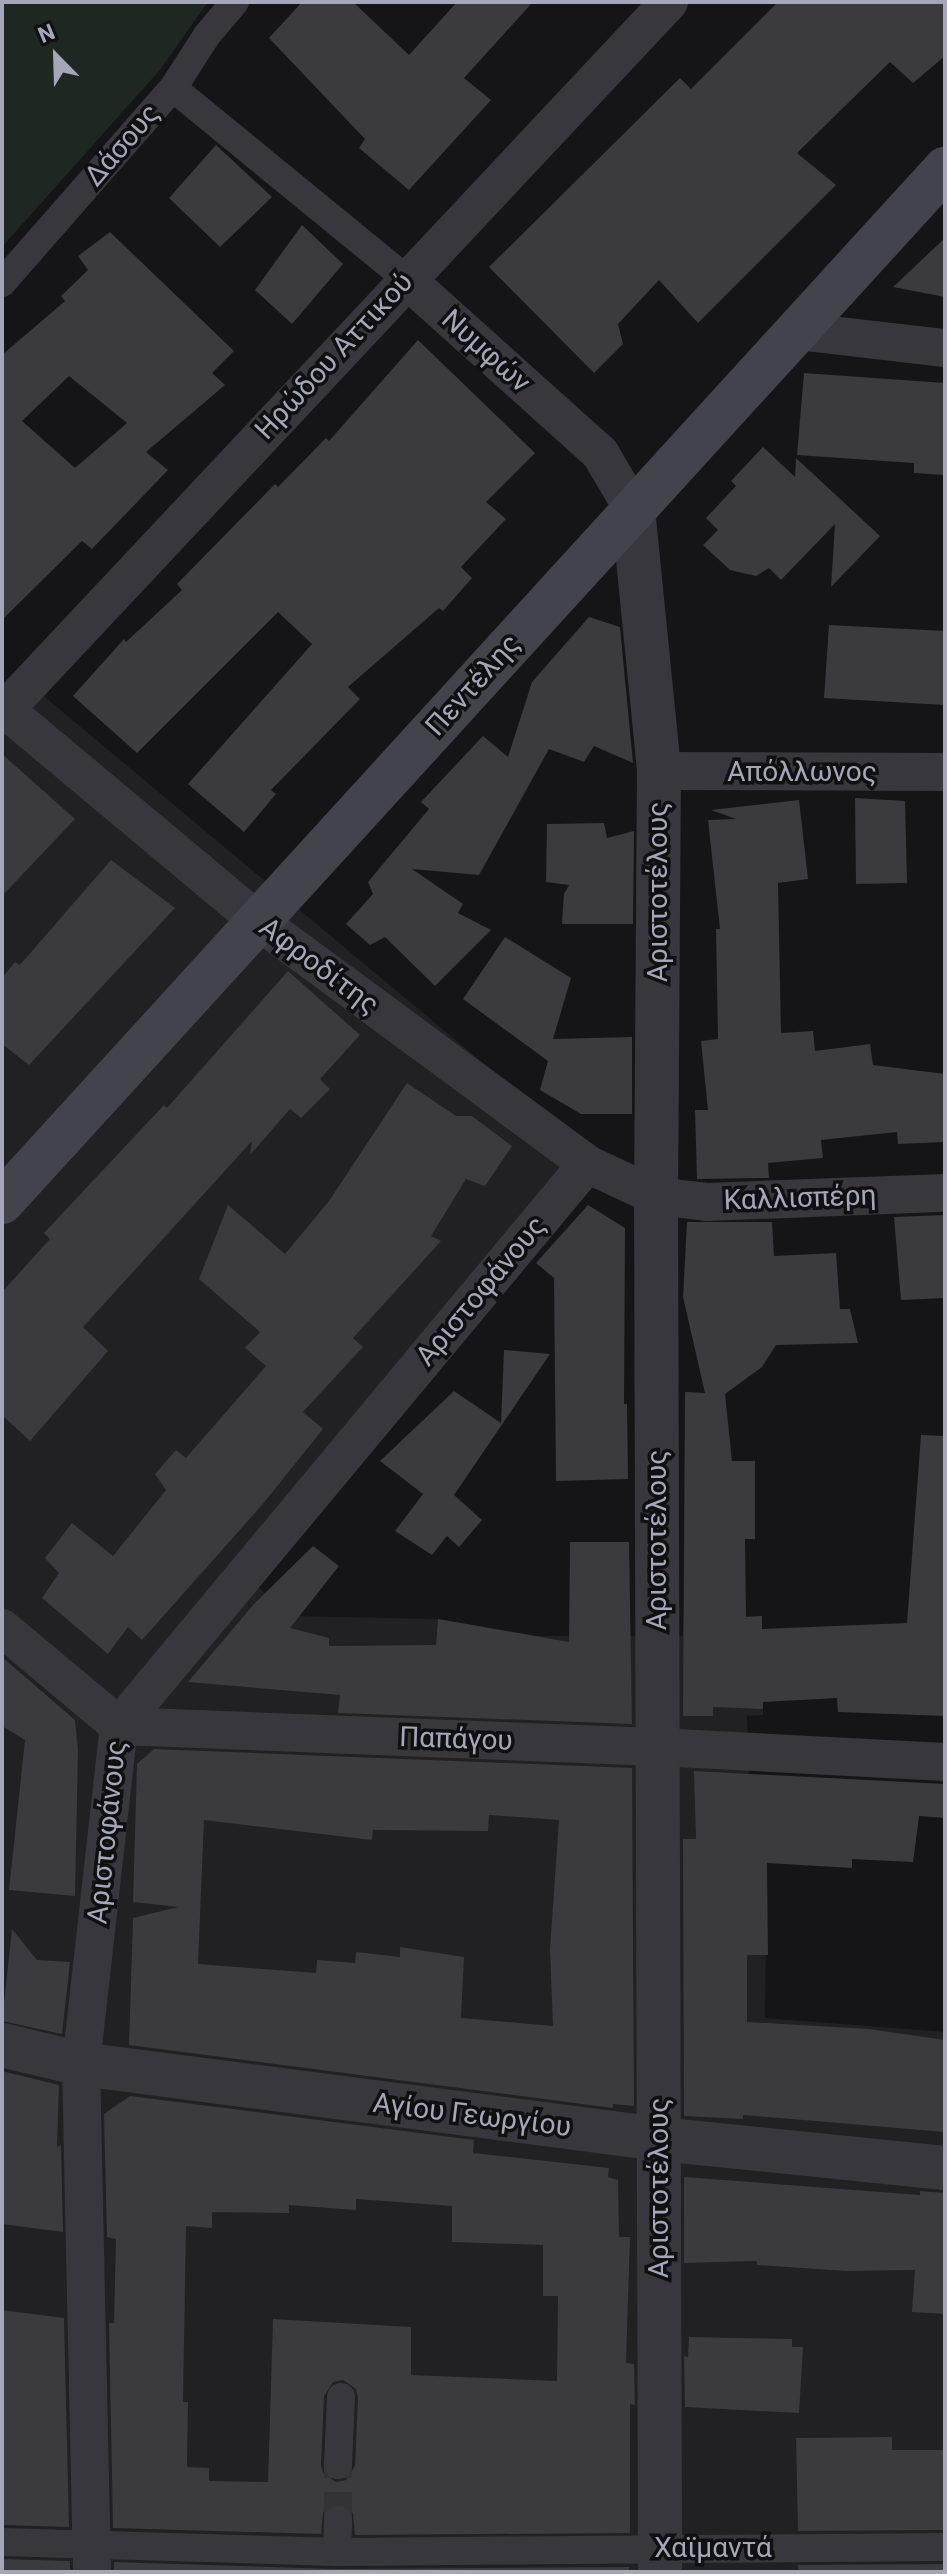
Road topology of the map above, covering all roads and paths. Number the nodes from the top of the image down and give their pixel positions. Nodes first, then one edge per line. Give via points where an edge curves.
1 (235, 2) edge
2 (669, 2) edge
3 (173, 88) junction
4 (945, 169) edge
5 (406, 279) junction
6 (2, 283) edge
7 (797, 331) junction
8 (945, 348) edge
9 (633, 509) junction
10 (3, 710) edge
11 (659, 771) junction
12 (945, 772) edge
13 (258, 921) junction
14 (587, 1164) junction
15 (945, 1193) edge
16 (656, 1196) junction
17 (2, 1202) edge
18 (2, 1628) edge
19 (119, 1726) junction
20 (658, 1747) junction
21 (945, 1762) edge
22 (2, 2045) edge
23 (81, 2064) junction
24 (659, 2139) junction
25 (945, 2168) edge
26 (341, 2397) dead end
27 (338, 2465) tunnel mouth
28 (338, 2520) tunnel mouth
29 (2, 2542) edge
30 (945, 2547) edge
31 (337, 2552) junction
32 (92, 2558) edge
33 (660, 2560) edge

1 - 3 street, Δάσους
2 - 5 street, Ηρώδου Αττικού
3 - 5 street, Νυμφών
3 - 6 street, Δάσους
4 - 7 main road, Πεντέλης
5 - 9 street, Νυμφών via 600,453
5 - 10 street, Ηρώδου Αττικού
7 - 8 street
7 - 9 main road, Πεντέλης
9 - 11 street, Αριστοτέλους
9 - 13 main road, Πεντέλης
10 - 13 street, Αφροδίτης
11 - 12 street, Απόλλωνος
11 - 16 street, Αριστοτέλους
13 - 14 street, Αφροδίτης
13 - 17 main road, Πεντέλης
14 - 16 street, Αφροδίτης
14 - 19 street, Αριστοφάνους
15 - 16 street, Καλλισπέρη via 707,1202
16 - 20 street, Αριστοτέλους
18 - 19 street
19 - 20 street, Παπάγου
19 - 23 street, Αριστοφάνους
20 - 21 street, Παπάγου
20 - 24 street, Αριστοτέλους
22 - 23 street, Αγίου Γεωργίου
23 - 24 street, Αγίου Γεωργίου
23 - 32 street, Αριστοφάνους
24 - 25 street, Αγίου Γεωργίου
24 - 33 street, Αριστοτέλους
26 - 27 street
28 - 31 street
29 - 32 street, Χαϊμαντά
30 - 33 street, Χαϊμαντά
31 - 32 street, Χαϊμαντά
31 - 33 street, Χαϊμαντά

